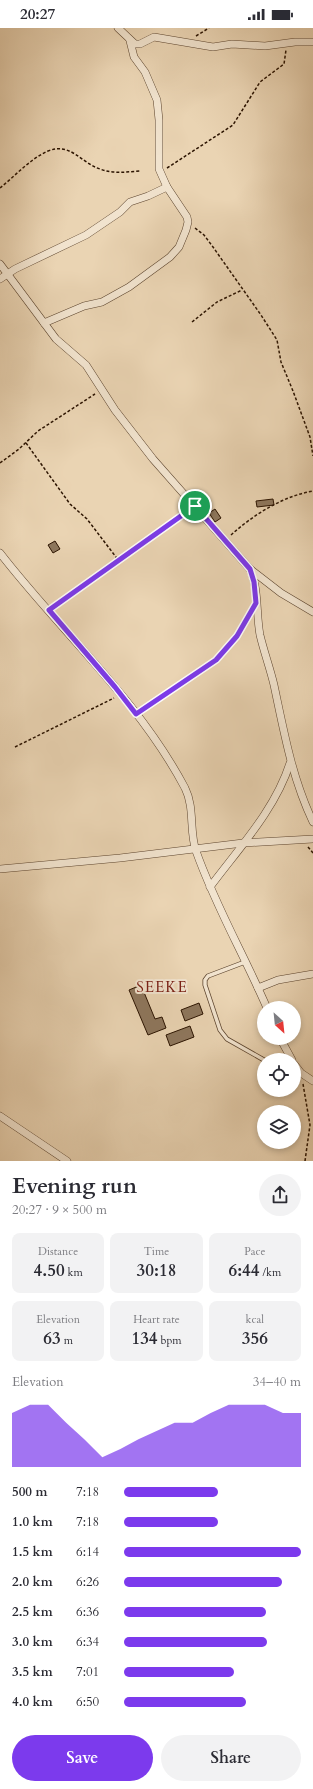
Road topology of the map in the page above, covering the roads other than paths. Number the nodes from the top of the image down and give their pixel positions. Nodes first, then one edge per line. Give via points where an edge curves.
1 (118, 28) edge
2 (130, 41) junction
3 (313, 42) edge
4 (168, 187) junction
5 (0, 264) edge
6 (7, 274) junction
7 (0, 279) edge
8 (44, 323) junction
9 (0, 553) edge
10 (250, 569) junction
11 (313, 612) edge
12 (290, 763) junction
13 (313, 822) edge
14 (313, 839) edge
15 (244, 843) junction
16 (195, 849) junction
17 (0, 870) edge
18 (210, 887) junction
19 (245, 962) junction
20 (313, 974) edge
21 (258, 988) junction
22 (264, 1001) edge
23 (257, 1056) edge
24 (301, 1072) edge
25 (313, 1081) edge
26 (0, 1116) edge
27 (67, 1161) edge

1 - 2 street
2 - 3 street via 138,44 154,37 214,47 232,44 265,46
2 - 4 street via 134,57 145,72 157,100 158,164
4 - 6 street via 130,202 86,235
4 - 8 street via 183,209 188,222 179,247 163,264 102,302 84,306
5 - 6 street
6 - 7 street
6 - 8 street
8 - 10 street via 56,339 86,366 131,432
9 - 16 street via 136,714 186,790
10 - 11 street via 281,593
10 - 12 street via 262,645 272,677
12 - 13 street
12 - 15 street via 262,818
14 - 15 street
15 - 16 street
15 - 18 street
16 - 17 street
16 - 18 street
18 - 19 street
19 - 21 street
19 - 23 lane via 208,976 205,980 220,1030 227,1039
20 - 21 street via 278,980
21 - 22 street
24 - 25 street
26 - 27 street

